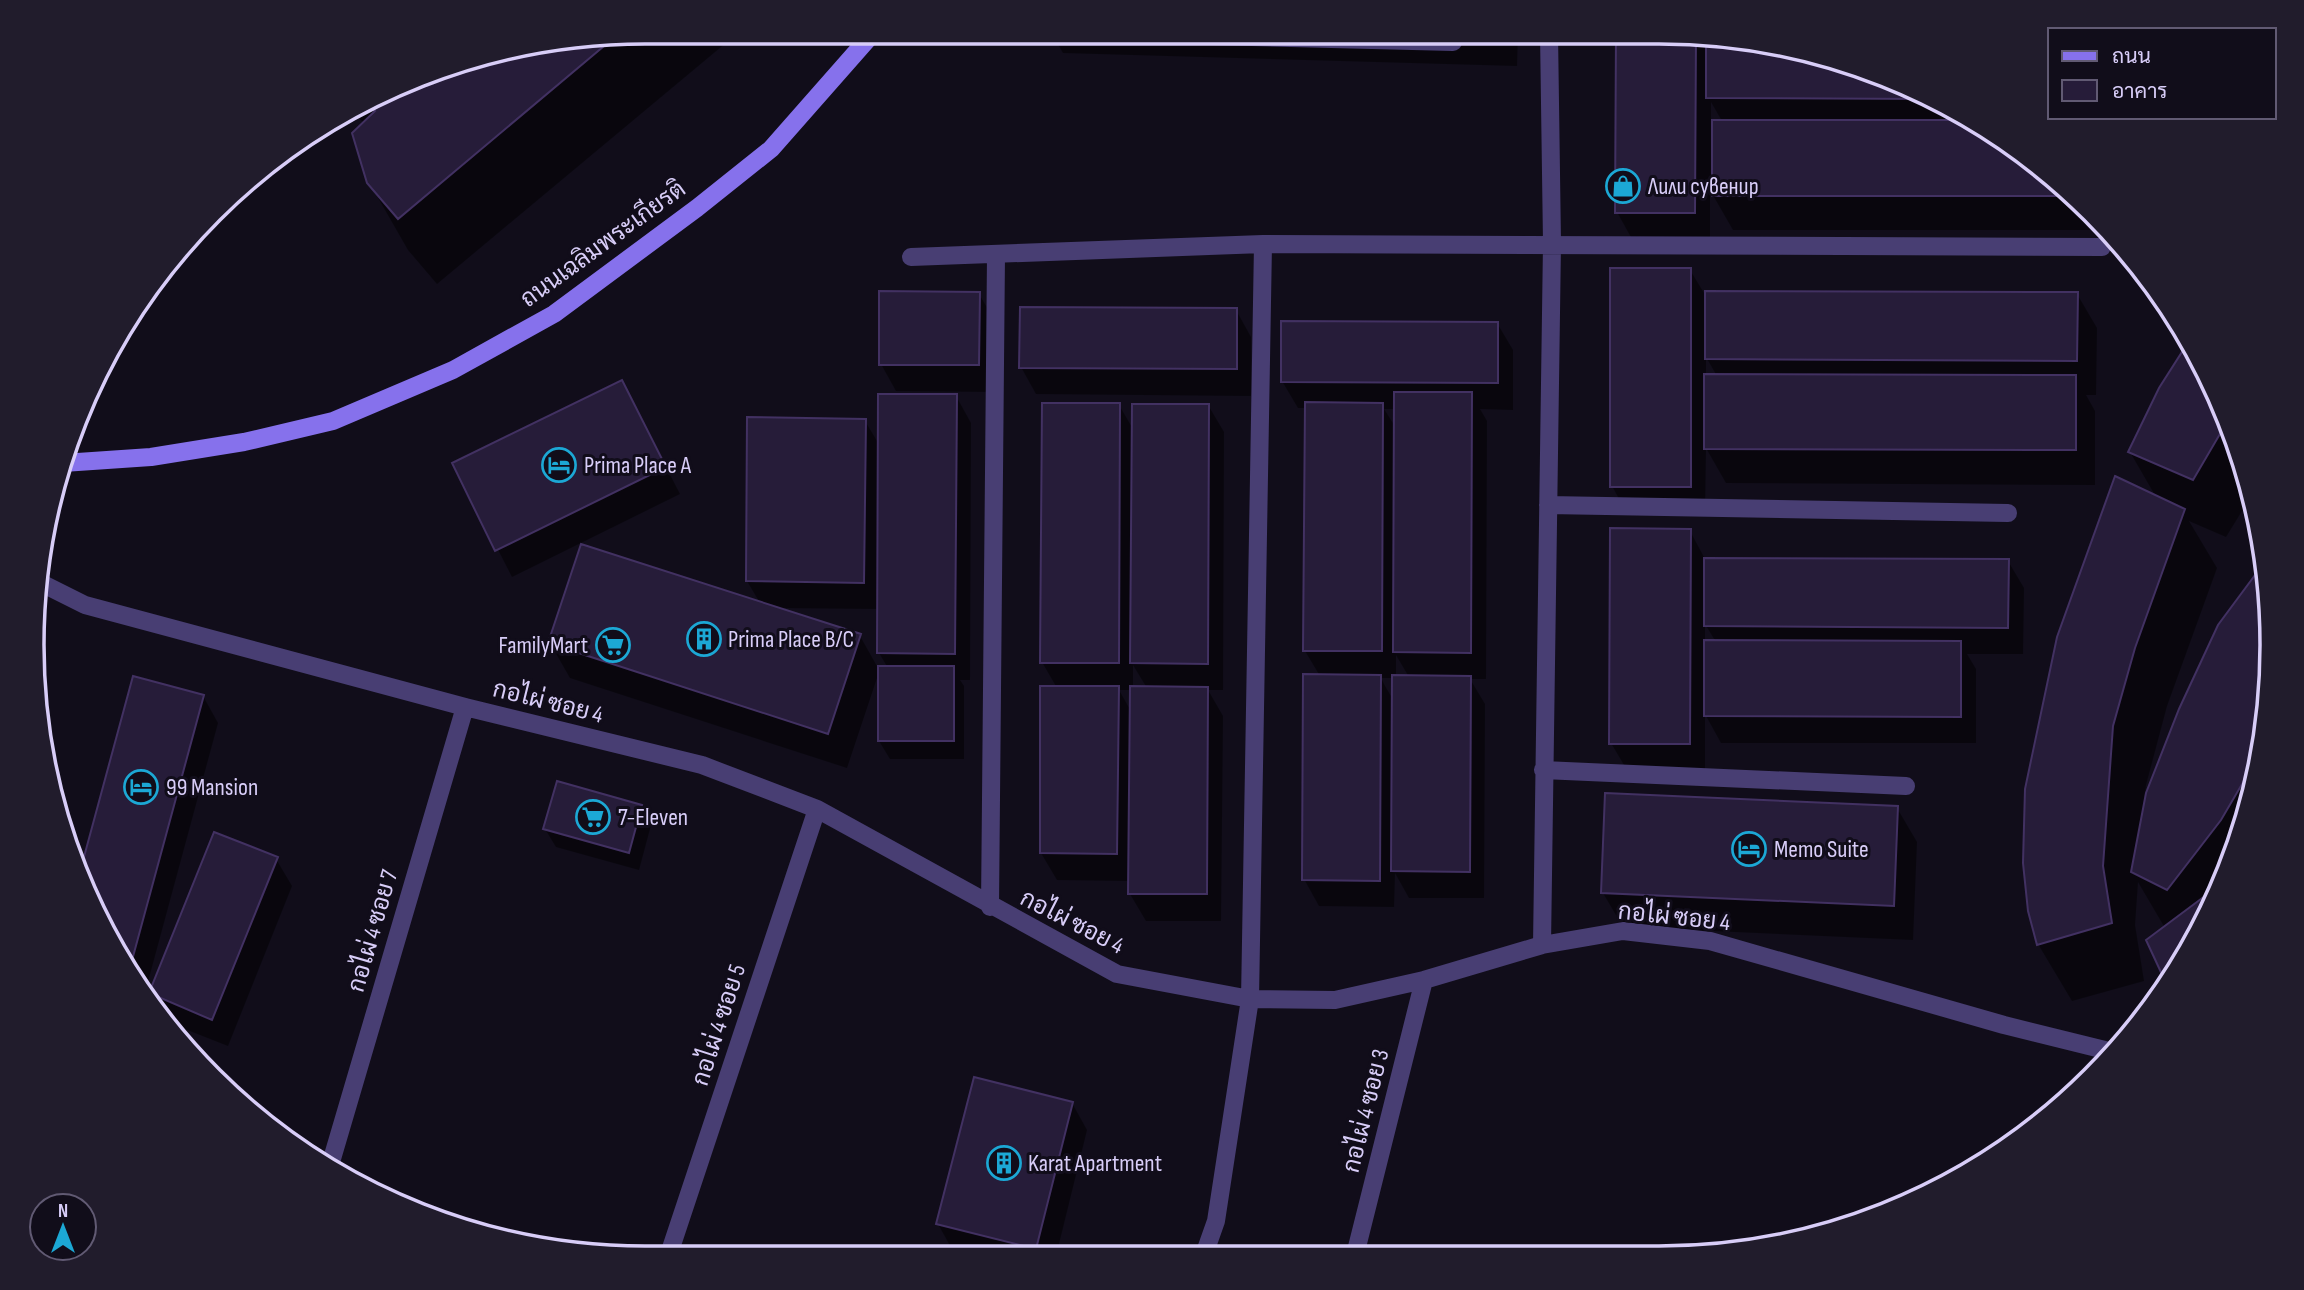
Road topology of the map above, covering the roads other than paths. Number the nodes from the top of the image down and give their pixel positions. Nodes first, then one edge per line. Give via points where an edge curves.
1 (863, 44) edge
2 (1549, 44) edge
3 (1552, 243) junction
4 (1263, 244) junction
5 (2102, 247) dead end
6 (996, 255) junction
7 (911, 257) dead end
8 (73, 462) edge
9 (1548, 505) junction
10 (2008, 513) dead end
11 (47, 586) edge
12 (465, 707) junction
13 (1543, 770) junction
14 (1906, 786) dead end
15 (817, 809) junction
16 (990, 907) junction
17 (1542, 945) junction
18 (1424, 980) junction
19 (1250, 999) junction
20 (2103, 1050) edge
21 (332, 1158) edge
22 (672, 1246) edge
23 (1207, 1246) edge
24 (1357, 1246) edge

1 - 8 main road, ถนนเฉลิมพระเกียรติ via 771,149 708,200 554,314 453,370 333,421 151,457
2 - 3 street
3 - 4 street
3 - 5 street
3 - 9 street
4 - 6 street
4 - 19 street
6 - 7 street
6 - 16 street
9 - 10 street
9 - 13 street
11 - 12 street, กอไผ่ ซอย 4 via 85,605
12 - 15 street, กอไผ่ ซอย 4 via 702,765
12 - 21 street, กอไผ่ 4 ซอย 7
13 - 14 street
13 - 17 street
15 - 16 street, กอไผ่ ซอย 4
15 - 22 street, กอไผ่ 4 ซอย 5
16 - 19 street, กอไผ่ ซอย 4 via 1117,974
17 - 18 street, กอไผ่ ซอย 4
17 - 20 street, กอไผ่ ซอย 4 via 1623,931 1710,941
18 - 19 street, กอไผ่ ซอย 4 via 1335,1000
18 - 24 street, กอไผ่ 4 ซอย 3
19 - 23 street via 1216,1221

